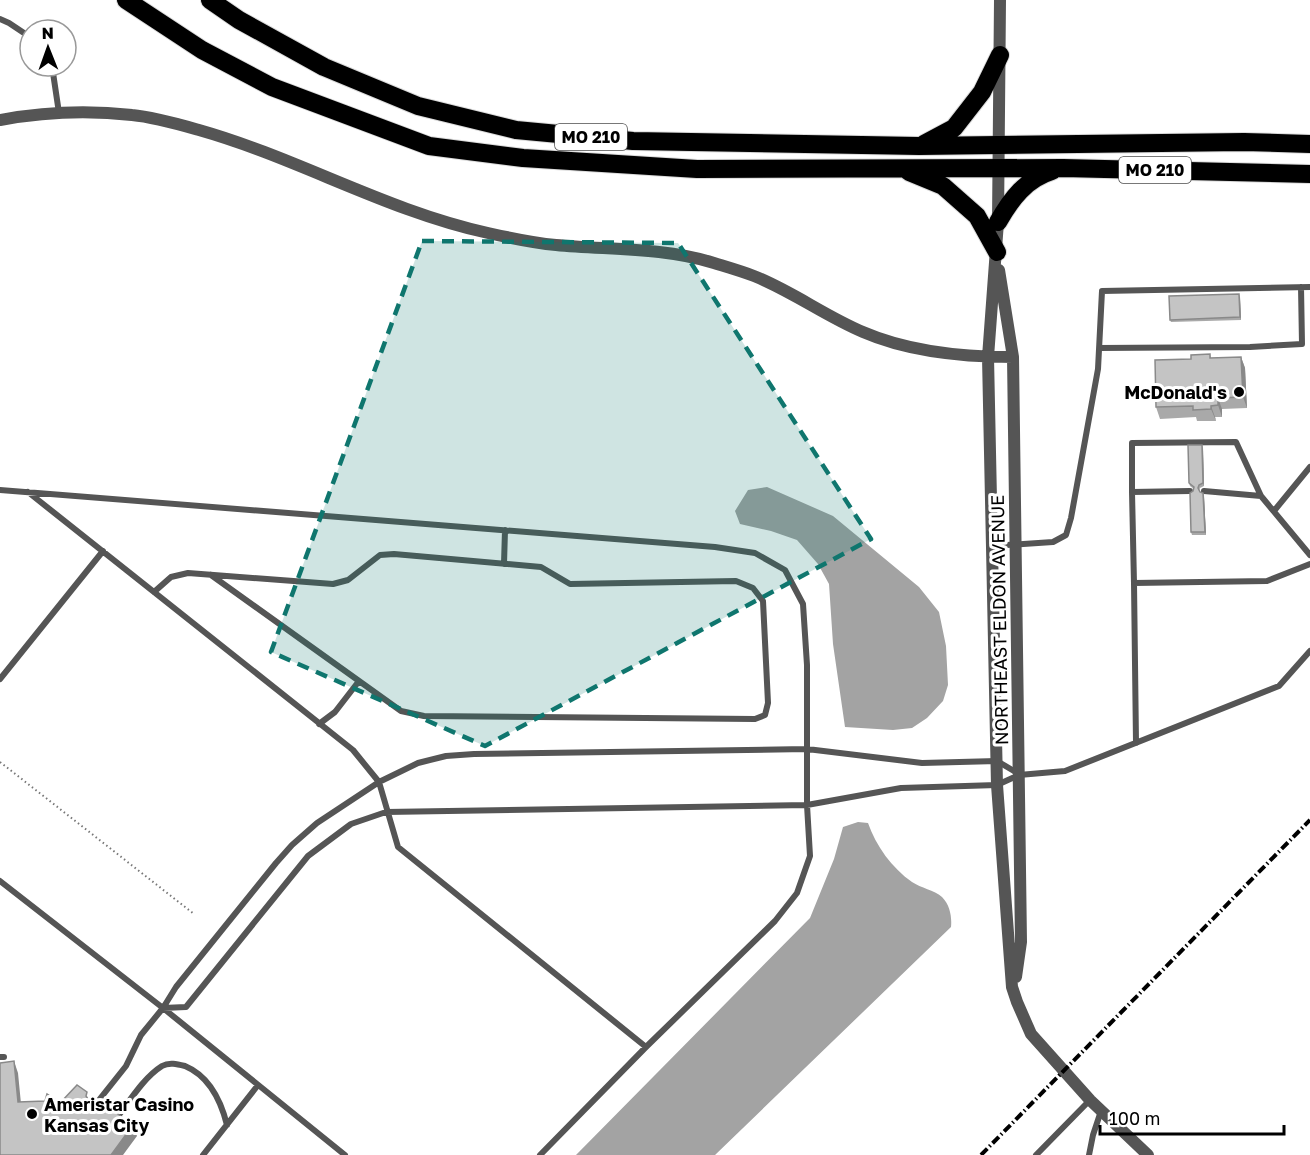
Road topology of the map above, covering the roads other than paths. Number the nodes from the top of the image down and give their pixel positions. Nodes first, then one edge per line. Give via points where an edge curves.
1 (126, 0) edge
2 (210, 0) edge
3 (1000, 0) edge
4 (0, 19) edge
5 (18, 29) edge
6 (1000, 55) junction
7 (54, 78) edge
8 (59, 114) junction
9 (0, 120) edge
10 (1310, 144) edge
11 (919, 146) junction
12 (1000, 146) junction
13 (899, 168) junction
14 (1000, 168) junction
15 (1063, 168) junction
16 (1310, 174) edge
17 (998, 222) junction
18 (997, 252) junction
19 (1301, 287) junction
20 (1310, 287) edge
21 (1099, 348) junction
22 (988, 357) junction
23 (1013, 357) junction
24 (1310, 467) edge
25 (0, 490) edge
26 (27, 491) junction
27 (1190, 491) edge
28 (1204, 491) edge
29 (1132, 492) junction
30 (1261, 496) junction
31 (1274, 512) junction
32 (505, 530) junction
33 (1016, 545) junction
34 (992, 546) junction
35 (103, 551) junction
36 (1310, 555) edge
37 (504, 564) junction
38 (1310, 564) edge
39 (211, 575) junction
40 (1134, 583) junction
41 (154, 592) junction
42 (1310, 651) edge
43 (0, 678) edge
44 (359, 681) junction
45 (319, 724) junction
46 (1136, 743) junction
47 (807, 749) junction
48 (997, 761) junction
49 (1019, 775) junction
50 (379, 782) junction
51 (997, 785) junction
52 (807, 805) junction
53 (387, 812) junction
54 (0, 881) edge
55 (1012, 987) junction
56 (163, 1008) junction
57 (646, 1047) junction
58 (258, 1085) junction
59 (1090, 1100) junction
60 (95, 1106) edge
61 (1102, 1111) junction
62 (115, 1120) edge
63 (226, 1125) junction
64 (203, 1155) edge
65 (345, 1155) edge
66 (540, 1155) edge
67 (1036, 1155) edge
68 (1089, 1155) edge
69 (1148, 1155) edge

1 - 13 highway, MO 210 via 202,50 272,87 429,146 523,158 697,169
2 - 11 highway, MO 210 via 324,67 418,106 516,130 633,141
3 - 6 street, NORTHEAST ELDON AVENUE
4 - 5 lane
6 - 11 highway via 982,92 954,128
6 - 12 street, NORTHEAST ELDON AVENUE
7 - 8 lane
8 - 9 street
8 - 22 street via 134,115 188,127 239,142 394,206 487,233 554,245 658,252 709,261 755,277 864,332 917,349
10 - 12 highway, MO 210
11 - 12 highway, MO 210
12 - 14 street, NORTHEAST ELDON AVENUE
13 - 14 highway, MO 210
13 - 18 highway via 943,186 976,216
14 - 15 highway, MO 210
14 - 17 street, NORTHEAST ELDON AVENUE
15 - 16 highway, MO 210
15 - 17 highway via 1030,182 1010,201
17 - 18 street, NORTHEAST ELDON AVENUE
18 - 22 street, NORTHEAST ELDON AVENUE
18 - 23 street, NORTHEAST ELDON AVENUE
19 - 20 lane
19 - 21 lane via 1102,291
19 - 21 lane via 1302,344
21 - 33 lane via 1066,535 1053,542
22 - 23 street
22 - 34 street, NORTHEAST ELDON AVENUE
23 - 33 street, NORTHEAST ELDON AVENUE
24 - 31 lane
25 - 26 lane
26 - 32 lane
26 - 35 lane
27 - 29 lane
28 - 30 lane
29 - 30 lane via 1132,443 1236,442
29 - 40 lane
30 - 31 lane
31 - 36 lane
32 - 37 lane
32 - 47 lane via 715,547 755,553 785,570 803,604
33 - 34 lane
33 - 49 street, NORTHEAST ELDON AVENUE
34 - 48 street, NORTHEAST ELDON AVENUE
35 - 41 lane
35 - 43 lane
37 - 39 lane via 394,554 380,555 348,580 333,584
37 - 44 lane via 541,567 570,584 736,581 753,588 763,601 768,703 765,715 755,719 424,716 401,711
38 - 40 lane via 1267,581
39 - 41 lane via 188,573 171,577
39 - 44 lane
40 - 46 lane
41 - 45 lane
42 - 46 lane via 1279,686
44 - 45 lane via 335,712
45 - 50 lane via 353,750
46 - 49 lane via 1065,771
47 - 48 lane via 922,763
47 - 50 lane via 446,756 418,763
47 - 52 lane
48 - 49 lane
48 - 51 street, NORTHEAST ELDON AVENUE
49 - 51 lane
49 - 55 street, NORTHEAST ELDON AVENUE via 1021,942
50 - 53 lane
50 - 56 lane via 316,823 292,845
51 - 52 lane via 901,788
51 - 55 street, NORTHEAST ELDON AVENUE
52 - 53 lane
52 - 57 lane via 810,856 797,893 775,921
53 - 56 lane via 351,824 308,856 186,1007
53 - 57 lane via 398,847
54 - 56 lane
55 - 59 street, NORTHEAST ELDON AVENUE via 1031,1034
56 - 58 lane
56 - 60 lane
57 - 66 lane
58 - 63 lane
58 - 65 lane
59 - 61 street, NORTHEAST ELDON AVENUE
59 - 67 lane
61 - 68 lane
61 - 69 street, NORTHEAST ELDON AVENUE
62 - 63 lane via 151,1075 164,1064 177,1064 204,1080 223,1110
63 - 64 lane

